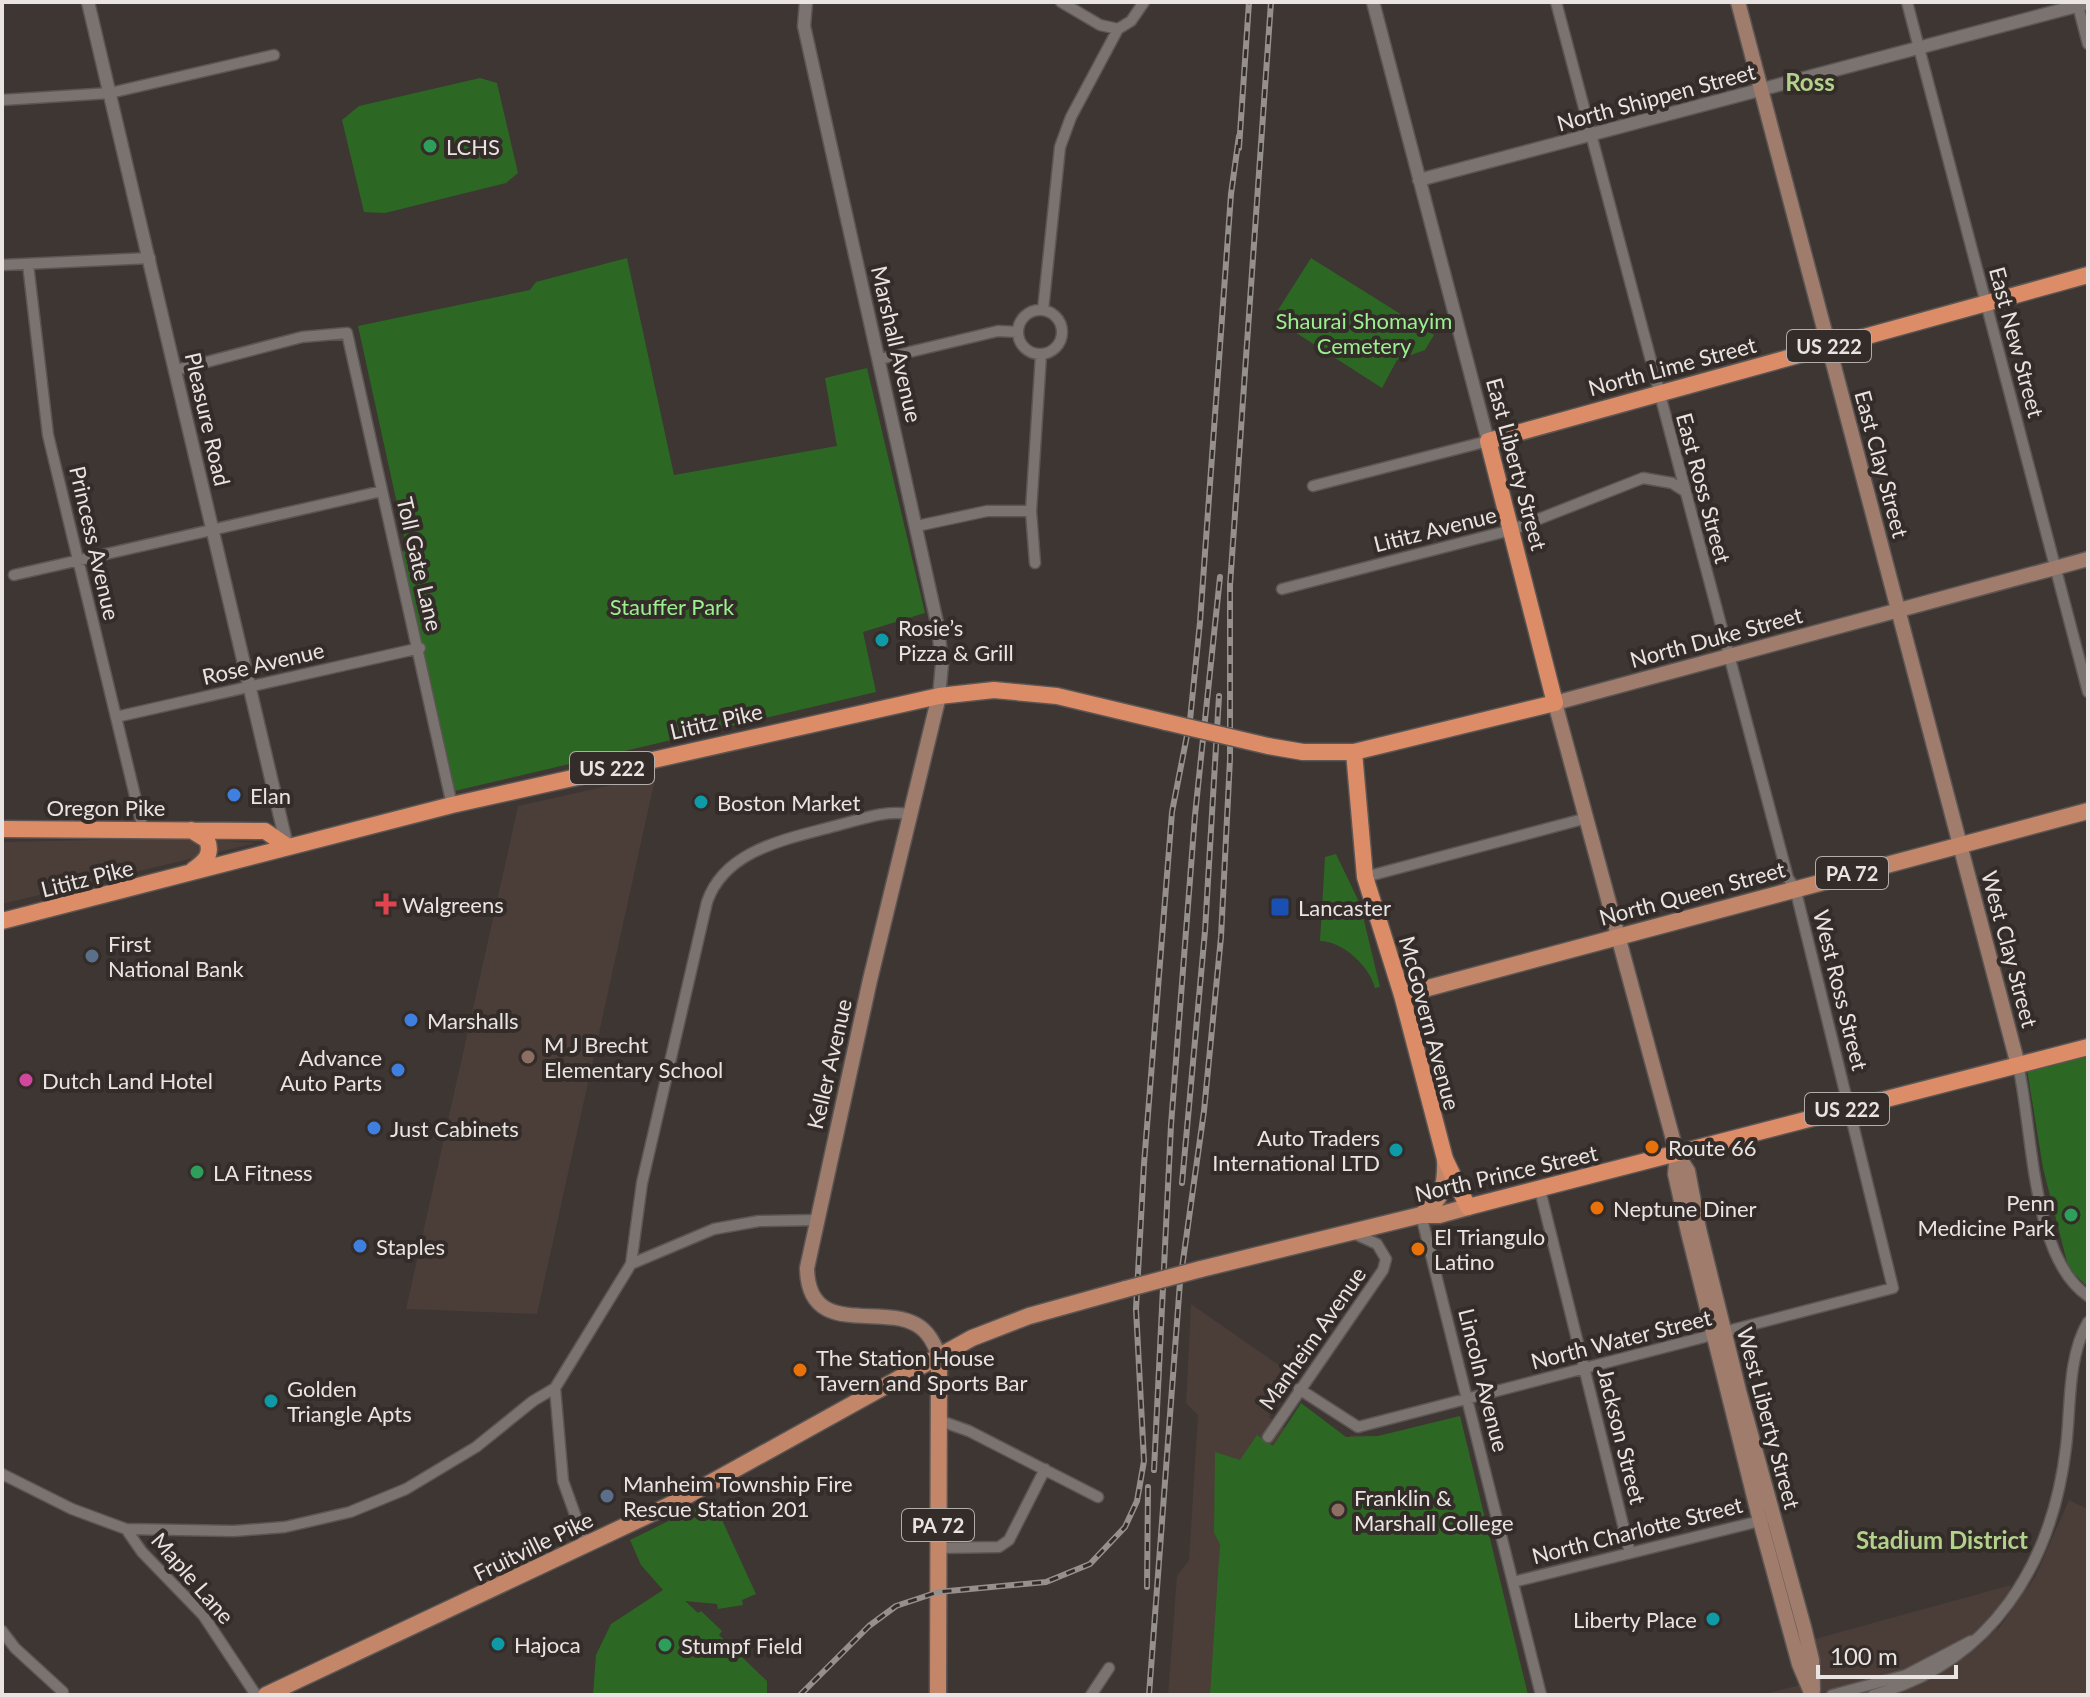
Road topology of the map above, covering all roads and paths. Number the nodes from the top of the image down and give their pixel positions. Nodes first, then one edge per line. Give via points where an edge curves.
1 (88, 2) edge
2 (1061, 2) edge
3 (1144, 2) edge
4 (1373, 2) edge
5 (1556, 2) edge
6 (1738, 2) edge
7 (1907, 2) edge
8 (802, 4) edge
9 (2081, 4) edge
10 (1118, 29) junction
11 (2088, 44) edge
12 (1919, 48) junction
13 (274, 55) dead end
14 (1761, 89) junction
15 (110, 93) junction
16 (2, 100) edge
17 (1591, 136) junction
18 (1419, 180) junction
19 (150, 258) junction
20 (28, 264) junction
21 (2, 265) edge
22 (2088, 275) edge
23 (1986, 303) junction
24 (1043, 310) junction
25 (1018, 332) junction
26 (1828, 346) junction
27 (1041, 355) junction
28 (880, 359) junction
29 (176, 370) junction
30 (1658, 392) junction
31 (1488, 441) junction
32 (1313, 486) dead end
33 (1683, 490) junction
34 (382, 491) junction
35 (1031, 511) junction
36 (917, 526) junction
37 (213, 530) junction
38 (1511, 530) junction
39 (2088, 559) edge
40 (79, 561) junction
41 (1035, 563) dead end
42 (2055, 567) junction
43 (14, 575) dead end
44 (1282, 589) dead end
45 (1898, 610) junction
46 (420, 648) junction
47 (1729, 656) junction
48 (250, 686) junction
49 (2088, 692) edge
50 (939, 696) junction
51 (1555, 703) junction
52 (116, 717) junction
53 (1354, 752) junction
54 (452, 805) junction
55 (2088, 811) edge
56 (908, 814) junction
57 (1587, 818) junction
58 (2, 829) edge
59 (143, 829) junction
60 (190, 830) junction
61 (1959, 844) junction
62 (287, 846) junction
63 (191, 872) junction
64 (1365, 877) junction
65 (1795, 888) junction
66 (2, 921) edge
67 (1617, 936) junction
68 (1402, 995) junction
69 (2088, 1047) edge
70 (2018, 1065) junction
71 (1849, 1109) junction
72 (1677, 1154) junction
73 (1445, 1159) junction
74 (1540, 1190) junction
75 (1468, 1207) junction
76 (1421, 1215) junction
77 (817, 1220) junction
78 (1351, 1232) junction
79 (631, 1264) junction
80 (1893, 1288) joint
81 (2088, 1296) edge
82 (2088, 1322) edge
83 (1719, 1334) junction
84 (939, 1355) junction
85 (1585, 1369) junction
86 (555, 1388) junction
87 (1299, 1389) junction
88 (1469, 1399) junction
89 (938, 1420) junction
90 (1268, 1437) dead end
91 (1045, 1469) junction
92 (2, 1474) edge
93 (1098, 1497) dead end
94 (1766, 1519) junction
95 (126, 1529) junction
96 (586, 1545) junction
97 (938, 1548) junction
98 (1630, 1553) junction
99 (1513, 1582) junction
100 (2, 1631) edge
101 (1971, 1641) junction
102 (1109, 1668) dead end
103 (63, 1692) dead end
104 (256, 1695) edge
105 (266, 1695) edge
106 (938, 1695) edge
107 (1091, 1695) edge
108 (1541, 1695) edge
109 (1813, 1695) edge
110 (1832, 1695) edge
111 (1873, 1695) edge

1 - 15 street, Pleasure Road
2 - 10 street via 1100,25
3 - 10 street
4 - 18 street, East Liberty Street
5 - 17 street, East Ross Street
6 - 14 main road, East Clay Street
7 - 12 street, East New Street
8 - 28 street, Marshall Avenue
9 - 11 street
9 - 12 street, North Shippen Street
10 - 24 street via 1060,147
12 - 14 street, North Shippen Street
12 - 23 street, East New Street
13 - 15 street
14 - 17 street, North Shippen Street
14 - 26 main road, East Clay Street
15 - 16 street
15 - 19 street, Pleasure Road
17 - 18 street, North Shippen Street
17 - 30 street, East Ross Street
18 - 31 street, East Liberty Street
19 - 20 street
19 - 29 street, Pleasure Road
20 - 21 street
20 - 40 street, Princess Avenue via 48,435
22 - 23 highway, North Lime Street / US 222
23 - 26 highway, North Lime Street / US 222
23 - 42 street, East New Street
24 - 25 street via 1029,313
24 - 27 street via 1059,320 1063,333 1055,349
25 - 27 street via 1023,347
25 - 28 street via 998,331
26 - 30 highway, North Lime Street / US 222
26 - 45 main road, East Clay Street
27 - 35 street
28 - 36 street, Marshall Avenue
29 - 34 street, Toll Gate Lane via 302,337 347,333
29 - 37 street, Pleasure Road
30 - 31 highway, North Lime Street / US 222
30 - 33 street, East Ross Street
31 - 32 street, North Lime Street
31 - 38 highway, East Liberty Street
33 - 38 street, Lititz Avenue via 1643,478
33 - 47 street, East Ross Street
34 - 37 street
34 - 46 street, Toll Gate Lane
35 - 36 street via 987,511
35 - 41 street
36 - 50 street, Marshall Avenue via 942,646
37 - 40 street
37 - 48 street, Pleasure Road
38 - 44 street, Lititz Avenue
38 - 51 highway, East Liberty Street
39 - 42 main road, North Duke Street
40 - 43 street
40 - 52 street, Princess Avenue
42 - 45 main road, North Duke Street
42 - 49 street, East New Street
45 - 47 main road, North Duke Street
45 - 61 main road, East Clay Street
46 - 48 street, Rose Avenue
46 - 54 street, Toll Gate Lane
47 - 51 main road, North Duke Street
47 - 65 street, East Ross Street
48 - 52 street, Rose Avenue
48 - 62 street, Pleasure Road
50 - 53 highway, Lititz Pike / US 222, bridge via 994,690 1057,696 1268,746
50 - 54 highway, Lititz Pike / US 222
50 - 56 main road, Keller Avenue
51 - 53 highway, North Duke Street / US 222
51 - 57 main road, East Liberty Street
52 - 59 street, Princess Avenue
53 - 64 highway, McGovern Avenue
54 - 62 highway, Lititz Pike / US 222
55 - 61 main road, North Queen Street / PA 72
56 - 77 main road, Keller Avenue
56 - 79 street via 885,813 774,843 740,860 714,885 642,1183
57 - 64 street
57 - 67 main road, East Liberty Street
58 - 59 highway, Oregon Pike
59 - 60 highway, Oregon Pike
60 - 62 highway, Oregon Pike via 265,831
60 - 63 highway via 207,840 210,850
61 - 65 main road, North Queen Street / PA 72
61 - 70 main road, West Clay Street
62 - 63 highway, Lititz Pike / US 222
63 - 66 highway, Lititz Pike / US 222
64 - 68 highway, McGovern Avenue
65 - 67 main road, North Queen Street / PA 72
65 - 71 street, West Ross Street
67 - 68 main road, North Queen Street / PA 72
67 - 72 main road, West Liberty Street
68 - 73 highway, McGovern Avenue
69 - 70 highway, North Prince Street / US 222
70 - 71 highway, North Prince Street / US 222
70 - 81 street via 2053,1251 2070,1282
71 - 72 highway, North Prince Street / US 222
71 - 80 street, West Ross Street
72 - 74 highway, North Prince Street / US 222
72 - 83 main road, West Liberty Street via 1675,1174
73 - 75 highway, McGovern Avenue
73 - 76 main road via 1446,1185
74 - 75 highway, North Prince Street / US 222
74 - 85 street, Jackson Street
75 - 76 main road, North Prince Street
76 - 78 main road, North Prince Street
76 - 88 street, Lincoln Avenue
77 - 79 street via 759,1221 714,1229
77 - 84 main road, Keller Avenue via 807,1275 817,1301 842,1314 912,1322 929,1335
78 - 84 main road, North Prince Street, bridge via 995,1328
78 - 87 street, Manheim Avenue via 1377,1244 1386,1264
79 - 86 street
80 - 83 street, North Water Street
82 - 101 street via 2077,1348 2054,1512 2022,1584
83 - 85 street, North Water Street
83 - 94 main road, West Liberty Street
84 - 89 main road, PA 72
84 - 96 main road, Fruitville Pike via 682,1499
85 - 88 street, North Water Street
85 - 98 street, Jackson Street
86 - 95 street via 449,1466 350,1512 258,1530
86 - 96 street via 563,1481
87 - 88 street, North Water Street via 1358,1427
87 - 90 street, Manheim Avenue
88 - 99 street, Lincoln Avenue
89 - 91 street
89 - 97 main road, PA 72
91 - 93 street
91 - 97 street via 1009,1540 999,1547
92 - 95 street
94 - 98 street, North Charlotte Street
94 - 109 main road, West Liberty Street via 1799,1664
95 - 104 street, Maple Lane via 203,1615
96 - 105 main road, Fruitville Pike
97 - 106 main road, PA 72
98 - 99 street, North Charlotte Street
99 - 108 street, Lincoln Avenue
100 - 103 street
101 - 110 street via 1906,1675
101 - 111 street via 1964,1653 1930,1675
102 - 107 street

